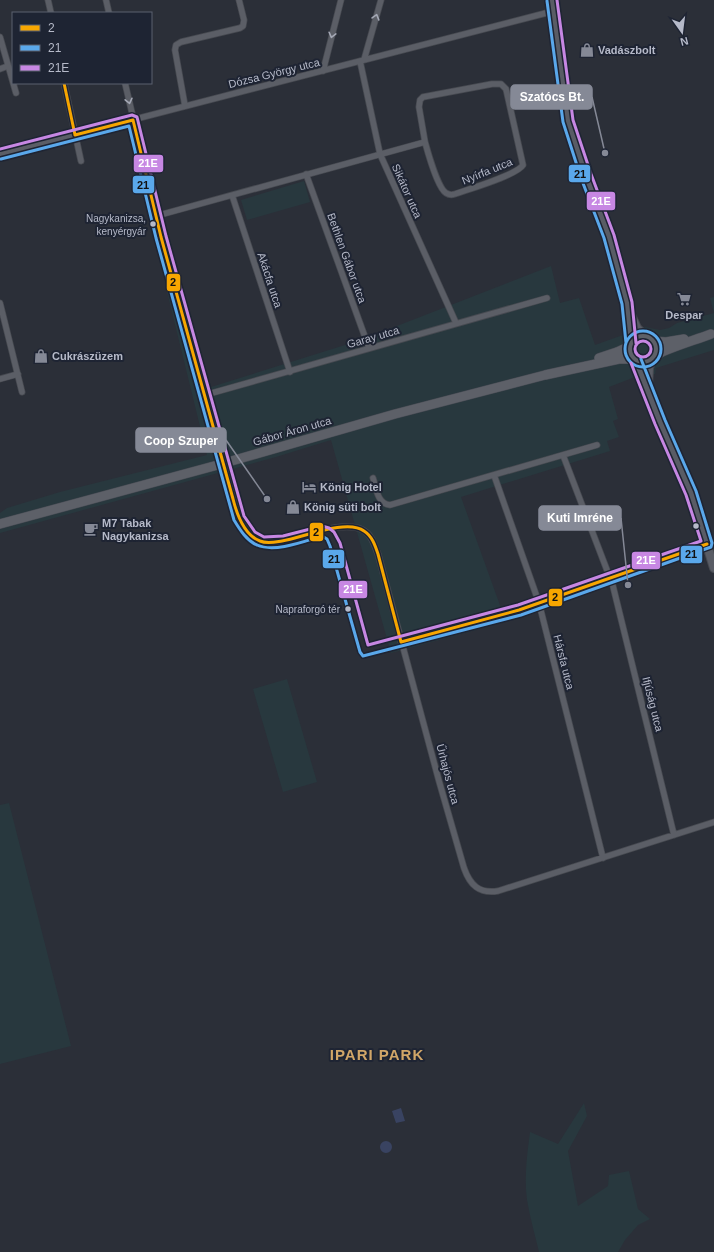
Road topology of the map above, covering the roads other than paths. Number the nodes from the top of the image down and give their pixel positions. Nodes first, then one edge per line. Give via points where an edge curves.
1 (48, 0) edge
2 (106, 0) edge
3 (239, 0) edge
4 (341, 0) edge
5 (381, 0) edge
6 (552, 0) edge
7 (50, 12) edge
8 (109, 12) edge
9 (554, 12) junction
10 (0, 37) edge
11 (362, 61) junction
12 (8, 66) junction
13 (0, 69) edge
14 (323, 71) junction
15 (12, 80) edge
16 (13, 84) edge
17 (64, 84) edge
18 (125, 84) edge
19 (16, 93) dead end
20 (185, 106) junction
21 (133, 120) junction
22 (75, 135) junction
23 (425, 142) junction
24 (0, 154) edge
25 (380, 154) junction
26 (81, 161) dead end
27 (306, 174) junction
28 (232, 195) junction
29 (156, 216) junction
30 (546, 298) dead end
31 (0, 303) edge
32 (626, 303) junction
33 (456, 323) junction
34 (712, 333) edge
35 (645, 336) junction
36 (653, 341) junction
37 (630, 344) junction
38 (369, 348) junction
39 (654, 357) junction
40 (635, 360) junction
41 (290, 372) junction
42 (18, 374) junction
43 (545, 375) junction
44 (0, 379) edge
45 (648, 389) junction
46 (22, 392) dead end
47 (205, 395) junction
48 (598, 445) dead end
49 (563, 455) junction
50 (223, 463) junction
51 (494, 475) junction
52 (373, 478) dead end
53 (0, 524) edge
54 (707, 544) junction
55 (714, 568) edge
56 (611, 578) junction
57 (539, 604) junction
58 (401, 642) junction
59 (714, 822) edge
60 (674, 835) junction
61 (603, 858) junction

1 - 7 street
2 - 8 street
3 - 20 street via 243,26 176,45
4 -> 14 street
11 -> 5 street, Sikátor utca
6 - 9 street
9 - 11 street, Dózsa György utca
9 - 32 street via 568,121 586,176 607,227
10 - 12 street
11 - 14 street, Dózsa György utca
11 - 25 street, Sikátor utca
12 - 13 street
12 - 15 street
14 - 20 street, Dózsa György utca
16 - 19 street
17 - 22 street
18 -> 21 street
20 - 21 street, Dózsa György utca
21 - 22 street, Dózsa György utca
21 - 29 street
22 - 24 street, Dózsa György utca
22 - 26 street
23 - 23 street, Nyírfa utca via 440,186 449,194 502,178 523,165 506,89 501,84 423,97 419,107
23 - 25 street
25 - 27 street
25 - 33 street, Sikátor utca
27 - 28 street
27 - 38 street, Bethlen Gábor utca
28 - 29 street
28 - 41 street, Akácfa utca
29 - 47 street
30 - 33 street, Garay utca
31 - 42 street
32 - 35 street via 637,328
32 - 37 street
33 - 38 street, Garay utca
34 - 36 main road via 666,342
34 - 39 main road via 667,349
35 - 36 main road
35 - 37 main road via 637,337
36 - 39 main road via 656,347
37 - 40 main road via 630,353
37 - 43 main road, Gábor Áron utca via 617,352
38 - 41 street, Garay utca
39 - 40 main road via 645,363
39 - 45 street via 650,367
40 - 43 main road, Gábor Áron utca via 619,359
40 - 45 street
41 - 47 street, Garay utca
42 - 44 street
42 - 46 street
43 - 50 main road, Gábor Áron utca
45 - 54 street via 691,493
47 - 50 street
48 - 49 street
49 - 51 street
49 - 56 street, Ifjúság utca
50 - 53 main road, Gábor Áron utca
50 - 58 street, Űrhajós utca via 241,522 257,539 278,542 347,526 362,529 367,533 378,554
51 - 52 street via 390,505 384,504 381,500
51 - 57 street, Hársfa utca
54 - 55 street
54 - 56 street
56 - 57 street
56 - 60 street, Ifjúság utca
57 - 58 street
57 - 61 street, Hársfa utca
58 - 61 street, Űrhajós utca via 462,861 471,883 488,892 498,891
59 - 60 street, Űrhajós utca
60 - 61 street, Űrhajós utca

